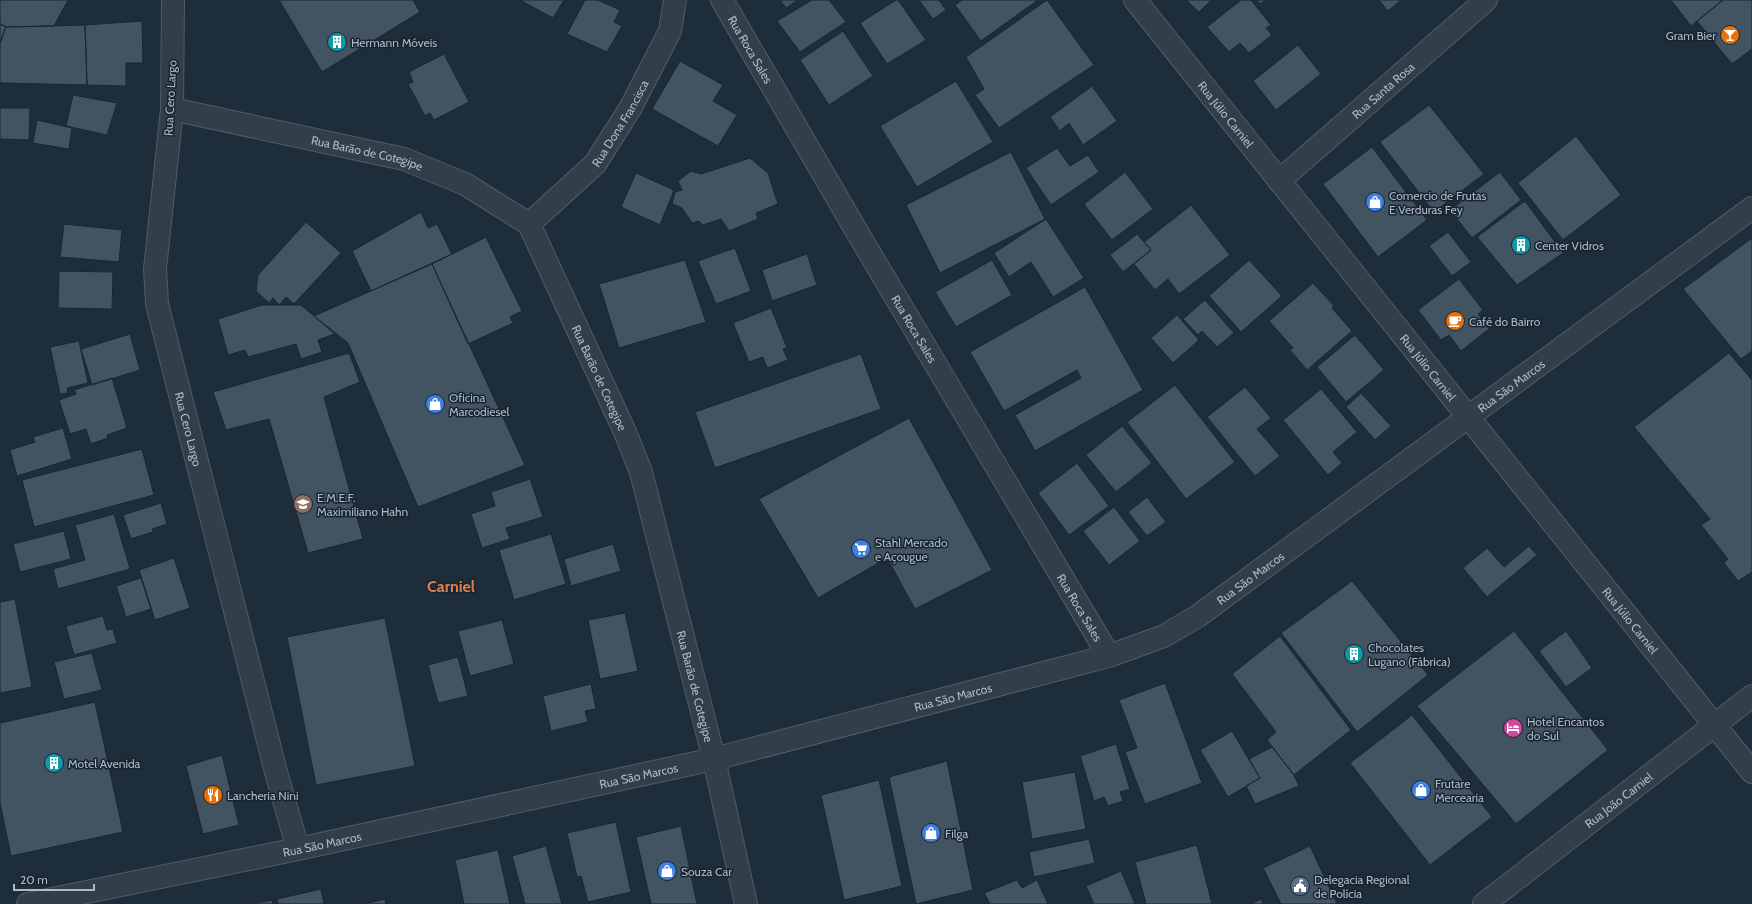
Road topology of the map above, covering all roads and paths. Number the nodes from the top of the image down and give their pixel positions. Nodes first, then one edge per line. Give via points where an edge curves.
1 (173, 0) edge
2 (675, 0) edge
3 (722, 0) edge
4 (1135, 0) edge
5 (1486, 0) edge
6 (172, 109) junction
7 (1279, 181) junction
8 (1752, 208) edge
9 (529, 224) junction
10 (1469, 418) junction
11 (1109, 656) junction
12 (1752, 696) edge
13 (1714, 725) junction
14 (714, 759) junction
15 (1752, 772) edge
16 (298, 849) junction
17 (28, 904) edge
18 (746, 904) edge
19 (1484, 904) edge

1 - 6 street, Rua Cero Largo
2 - 9 street, Rua Dona Francisca via 670,31 631,107 595,164
3 - 11 street, Rua Roca Sales
4 - 7 street, Rua Júlio Carniel
5 - 7 street, Rua Santa Rosa
6 - 9 street, Rua Barão de Cotegipe via 404,159 464,184
6 - 16 street, Rua Cero Largo via 155,269 157,304 276,772
7 - 10 street, Rua Júlio Carniel
8 - 10 street, Rua São Marcos
9 - 14 street, Rua Barão de Cotegipe via 641,472
10 - 11 street, Rua São Marcos via 1198,616 1164,636
10 - 13 street, Rua Júlio Carniel
11 - 14 street, Rua São Marcos
12 - 13 street, Rua João Carniel
13 - 15 street, Rua Júlio Carniel
13 - 19 street, Rua João Carniel
14 - 16 street, Rua São Marcos
14 - 18 street, Rua Barão de Cotegipe
16 - 17 street, Rua São Marcos

